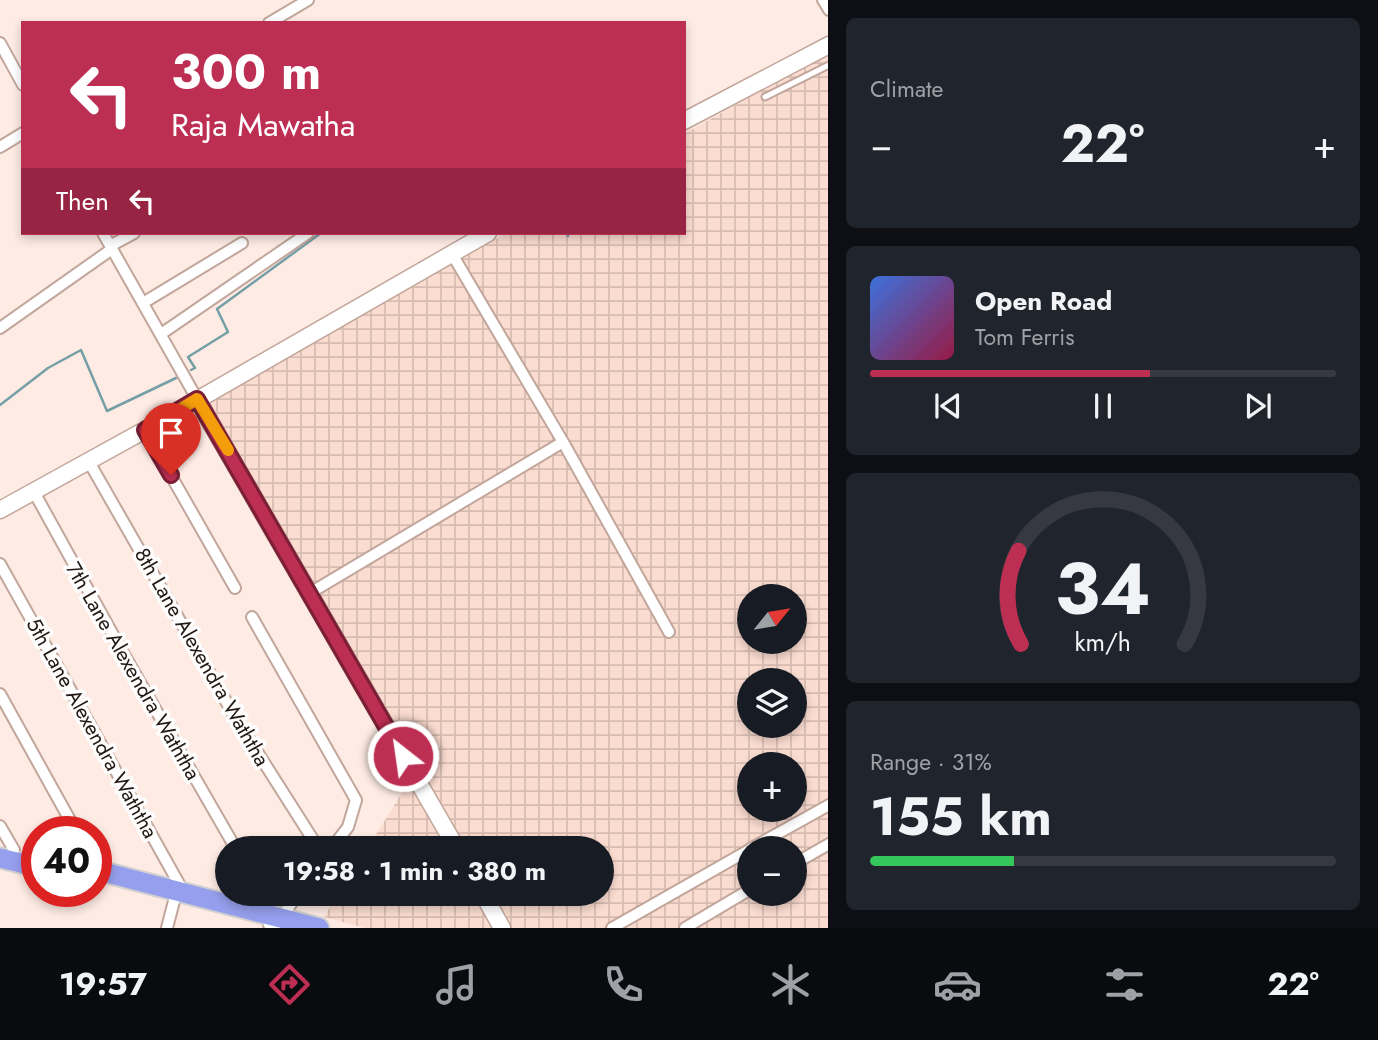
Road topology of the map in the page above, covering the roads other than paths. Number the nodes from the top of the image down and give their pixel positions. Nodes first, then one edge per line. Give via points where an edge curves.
1 (308, 0) edge
2 (823, 0) edge
3 (828, 10) edge
4 (272, 21) edge
5 (0, 43) edge
6 (828, 45) edge
7 (828, 65) edge
8 (21, 81) edge
9 (765, 97) dead end
10 (686, 120) edge
11 (21, 134) edge
12 (0, 147) edge
13 (104, 235) edge
14 (131, 235) edge
15 (305, 235) edge
16 (485, 235) edge
17 (242, 243) dead end
18 (111, 248) junction
19 (453, 254) junction
20 (143, 303) junction
21 (0, 328) edge
22 (161, 334) junction
23 (197, 399) junction
24 (145, 430) junction
25 (563, 442) junction
26 (89, 462) junction
27 (34, 492) junction
28 (0, 510) edge
29 (0, 564) edge
30 (234, 588) dead end
31 (310, 593) junction
32 (252, 617) dead end
33 (669, 632) dead end
34 (0, 694) edge
35 (828, 806) edge
36 (68, 816) edge
37 (0, 826) edge
38 (228, 836) edge
39 (311, 836) edge
40 (341, 836) edge
41 (450, 836) edge
42 (774, 836) edge
43 (828, 844) edge
44 (5, 852) edge
45 (737, 856) edge
46 (807, 856) edge
47 (21, 860) edge
48 (112, 879) edge
49 (179, 897) junction
50 (737, 897) edge
51 (267, 906) edge
52 (288, 906) edge
53 (490, 906) edge
54 (275, 923) edge
55 (167, 928) edge
56 (319, 928) edge
57 (502, 928) edge
58 (612, 928) edge
59 (685, 928) edge

1 - 4 street
2 - 3 street
5 - 8 street
6 - 10 street
7 - 9 lane
11 - 12 street
13 - 18 street
14 - 18 street
15 - 22 street
16 - 19 street
17 - 20 street
18 - 20 street
18 - 21 street
19 - 23 street
19 - 25 street
20 - 22 street
22 - 23 street
23 - 24 street
23 - 31 street
24 - 26 street
24 - 30 street
25 - 31 street
25 - 33 street
26 - 27 street
26 - 39 street, 8th Lane Alexendra Waththa via 221,694
27 - 28 street
27 - 38 street, 7th Lane Alexendra Waththa
29 - 49 street, 5th Lane Alexendra Waththa
31 - 41 street
32 - 40 street via 356,800
34 - 36 street
35 - 42 street
37 - 44 street
43 - 46 street
44 - 47 highway
45 - 58 street
48 - 49 highway
49 - 54 highway
49 - 55 street
50 - 59 street
51 - 54 street
52 - 54 street
53 - 57 street
54 - 56 highway

